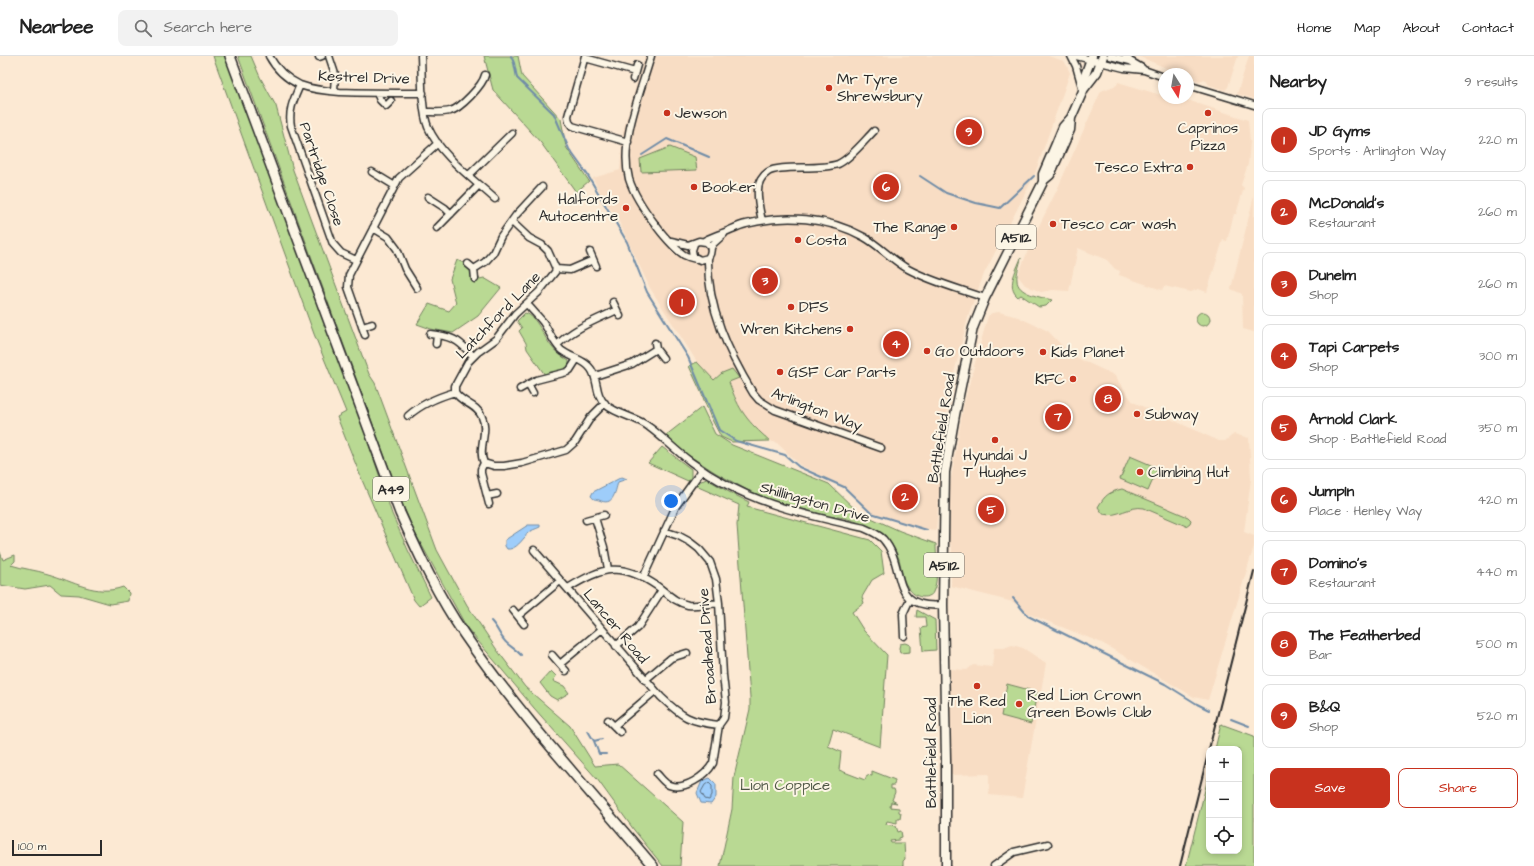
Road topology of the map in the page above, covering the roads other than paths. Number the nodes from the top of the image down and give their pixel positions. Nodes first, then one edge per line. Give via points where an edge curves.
1 (230, 56) edge
2 (269, 56) edge
3 (329, 56) edge
4 (421, 56) edge
5 (651, 56) edge
6 (1071, 56) edge
7 (1076, 56) edge
8 (1110, 56) edge
9 (585, 57) edge
10 (1091, 58) edge
11 (1128, 58) edge
12 (1102, 59) edge
13 (637, 64) dead end
14 (1144, 70) junction
15 (635, 72) junction
16 (1158, 75) edge
17 (633, 79) dead end
18 (486, 81) dead end
19 (300, 85) junction
20 (1194, 87) edge
21 (334, 91) junction
22 (1083, 91) junction
23 (377, 93) junction
24 (423, 93) junction
25 (392, 101) dead end
26 (1254, 105) edge
27 (386, 106) junction
28 (381, 111) dead end
29 (425, 112) junction
30 (874, 131) dead end
31 (512, 133) dead end
32 (499, 135) dead end
33 (503, 141) junction
34 (628, 142) junction
35 (438, 143) junction
36 (309, 155) dead end
37 (302, 158) junction
38 (383, 170) dead end
39 (372, 172) dead end
40 (469, 175) junction
41 (380, 176) junction
42 (479, 185) junction
43 (395, 186) junction
44 (542, 187) dead end
45 (428, 197) dead end
46 (495, 199) dead end
47 (451, 214) junction
48 (762, 221) junction
49 (512, 222) junction
50 (373, 228) junction
51 (437, 228) dead end
52 (726, 232) junction
53 (671, 241) junction
54 (704, 241) junction
55 (694, 244) junction
56 (711, 248) junction
57 (590, 252) dead end
58 (708, 258) junction
59 (356, 260) junction
60 (593, 260) junction
61 (698, 260) junction
62 (468, 264) dead end
63 (596, 266) dead end
64 (474, 269) junction
65 (556, 269) junction
66 (708, 276) junction
67 (475, 279) dead end
68 (417, 288) dead end
69 (985, 298) junction
70 (614, 302) dead end
71 (527, 304) junction
72 (617, 310) junction
73 (620, 316) dead end
74 (372, 324) dead end
75 (362, 326) junction
76 (430, 334) dead end
77 (365, 335) dead end
78 (437, 335) junction
79 (436, 344) dead end
80 (557, 345) junction
81 (473, 356) junction
82 (663, 358) dead end
83 (576, 359) junction
84 (595, 376) junction
85 (528, 384) junction
86 (520, 389) dead end
87 (455, 392) junction
88 (533, 393) dead end
89 (605, 403) junction
90 (408, 416) dead end
91 (881, 448) dead end
92 (484, 463) junction
93 (702, 470) junction
94 (497, 494) dead end
95 (487, 496) junction
96 (488, 504) dead end
97 (604, 515) dead end
98 (595, 518) junction
99 (586, 520) dead end
100 (664, 531) junction
101 (534, 550) dead end
102 (608, 569) junction
103 (643, 578) junction
104 (560, 581) junction
105 (568, 588) junction
106 (662, 590) junction
107 (910, 599) junction
108 (719, 603) junction
109 (942, 605) junction
110 (513, 610) dead end
111 (518, 616) junction
112 (524, 624) dead end
113 (602, 629) junction
114 (904, 636) junction
115 (910, 639) dead end
116 (898, 640) dead end
117 (616, 646) junction
118 (687, 653) dead end
119 (552, 655) dead end
120 (560, 664) junction
121 (566, 671) dead end
122 (645, 680) junction
123 (656, 691) junction
124 (608, 720) dead end
125 (719, 725) junction
126 (614, 726) junction
127 (620, 732) dead end
128 (657, 774) dead end
129 (1048, 844) dead end
130 (653, 866) edge
131 (946, 866) edge
132 (994, 866) edge

1 - 130 highway, A49 via 400,513 428,573 463,633 508,695
2 - 19 street, Kestrel Drive via 282,74
3 - 21 street via 334,74
4 - 24 street
5 - 34 street via 631,123
6 - 22 street
7 - 10 street
8 - 11 street
9 - 15 street
9 - 34 street via 568,116 569,122 572,126
10 - 12 street
10 - 22 main road, Battlefield Road / A5112 via 1084,78
11 - 14 street
12 - 14 street via 1124,68
12 - 22 main road, A5112 via 1097,72
13 - 15 street
14 - 16 street
15 - 17 street
18 - 29 street via 458,108 450,111
19 - 21 street, Kestrel Drive
19 - 37 street, Partridge Close via 290,107 290,113 291,126
20 - 26 street
21 - 23 street, Kestrel Drive
22 - 69 main road, Battlefield Road / A5112 via 1071,118 1070,130 1050,175 1044,180
23 - 24 street, Kestrel Drive
23 - 27 street
24 - 29 street
25 - 27 street
27 - 28 street
29 - 35 street via 428,127
30 - 48 street via 840,163 768,172 760,181 758,190
31 - 33 street
32 - 33 street
33 - 40 street
34 - 53 street via 626,163 629,179 643,208
35 - 40 street
35 - 43 street via 405,172
36 - 37 street
37 - 59 street, Partridge Close via 333,244 341,253
38 - 41 street
39 - 41 street
40 - 42 street
41 - 43 street
42 - 46 street
42 - 47 street
43 - 50 street
44 - 49 street
45 - 47 street
47 - 51 street
48 - 52 street, Arlington Way via 745,224
48 - 69 street, Arlington Way via 794,218 844,228 879,247 910,269
49 - 64 street via 501,236 493,253
49 - 65 street, Latchford Lane via 528,238 548,251
50 - 59 street
50 - 68 street via 388,237 397,249 405,269
52 - 54 street, Arlington Way
52 - 56 street, Arlington Way
53 - 55 street, Arlington Way
53 - 61 street via 686,256
54 - 55 street, Arlington Way
54 - 56 street
55 - 61 street, Arlington Way via 692,253
56 - 58 street, Arlington Way
57 - 60 street
58 - 61 street
58 - 66 street, Arlington Way
59 - 75 street via 349,275 348,287
60 - 63 street
60 - 65 street via 570,270
61 - 66 street, Arlington Way
62 - 64 street
64 - 67 street
65 - 71 street, Latchford Lane via 543,288
66 - 91 street, Arlington Way via 721,330 750,388 759,400 775,410
69 - 109 main road, Battlefield Road / A5112 via 973,328 954,415 945,472
70 - 72 street
71 - 80 street via 543,322
71 - 81 street, Latchford Lane via 509,321 496,339
72 - 73 street
72 - 80 street via 577,329
74 - 75 street
75 - 77 street
76 - 78 street
78 - 79 street
78 - 81 street via 457,340
80 - 83 street
81 - 87 street, Latchford Lane via 455,386
82 - 84 street via 656,346 632,364
83 - 84 street via 590,367
83 - 85 street via 567,372 547,376
84 - 89 street via 598,393
85 - 86 street
85 - 88 street
87 - 90 street via 428,403
87 - 92 street via 482,417 485,428 482,458
89 - 92 street via 566,450 504,466
89 - 93 street, Shillingston Drive via 650,427
92 - 95 street via 481,473
93 - 100 street via 676,506
93 - 107 street, Shillingston Drive via 764,502 872,531 888,546 902,588
94 - 95 street
95 - 96 street
97 - 98 street
98 - 99 street
98 - 102 street
100 - 103 street
100 - 108 street, Broadhead Drive via 690,542 705,555 713,570
101 - 104 street, Lancer Road
102 - 103 street via 619,569
102 - 105 street
103 - 106 street
104 - 105 street, Lancer Road
104 - 111 street
105 - 113 street, Lancer Road
106 - 108 street via 673,599 690,605
106 - 117 street via 638,627
107 - 109 street via 921,604
107 - 114 street via 903,614
108 - 125 street, Broadhead Drive via 726,702 724,718
109 - 131 main road, Battlefield Road / A5112
110 - 111 street
111 - 112 street
113 - 117 street, Lancer Road
113 - 120 street
114 - 115 street
114 - 116 street
117 - 122 street, Lancer Road
118 - 122 street, Lancer Road via 671,658
119 - 120 street
120 - 121 street
122 - 123 street, Lancer Road
123 - 125 street, Lancer Road via 688,718 701,723
123 - 126 street
124 - 126 street
125 - 128 street, Broadhead Drive via 713,763 706,772 691,783 676,786 667,784
126 - 127 street
129 - 132 street via 1014,852

